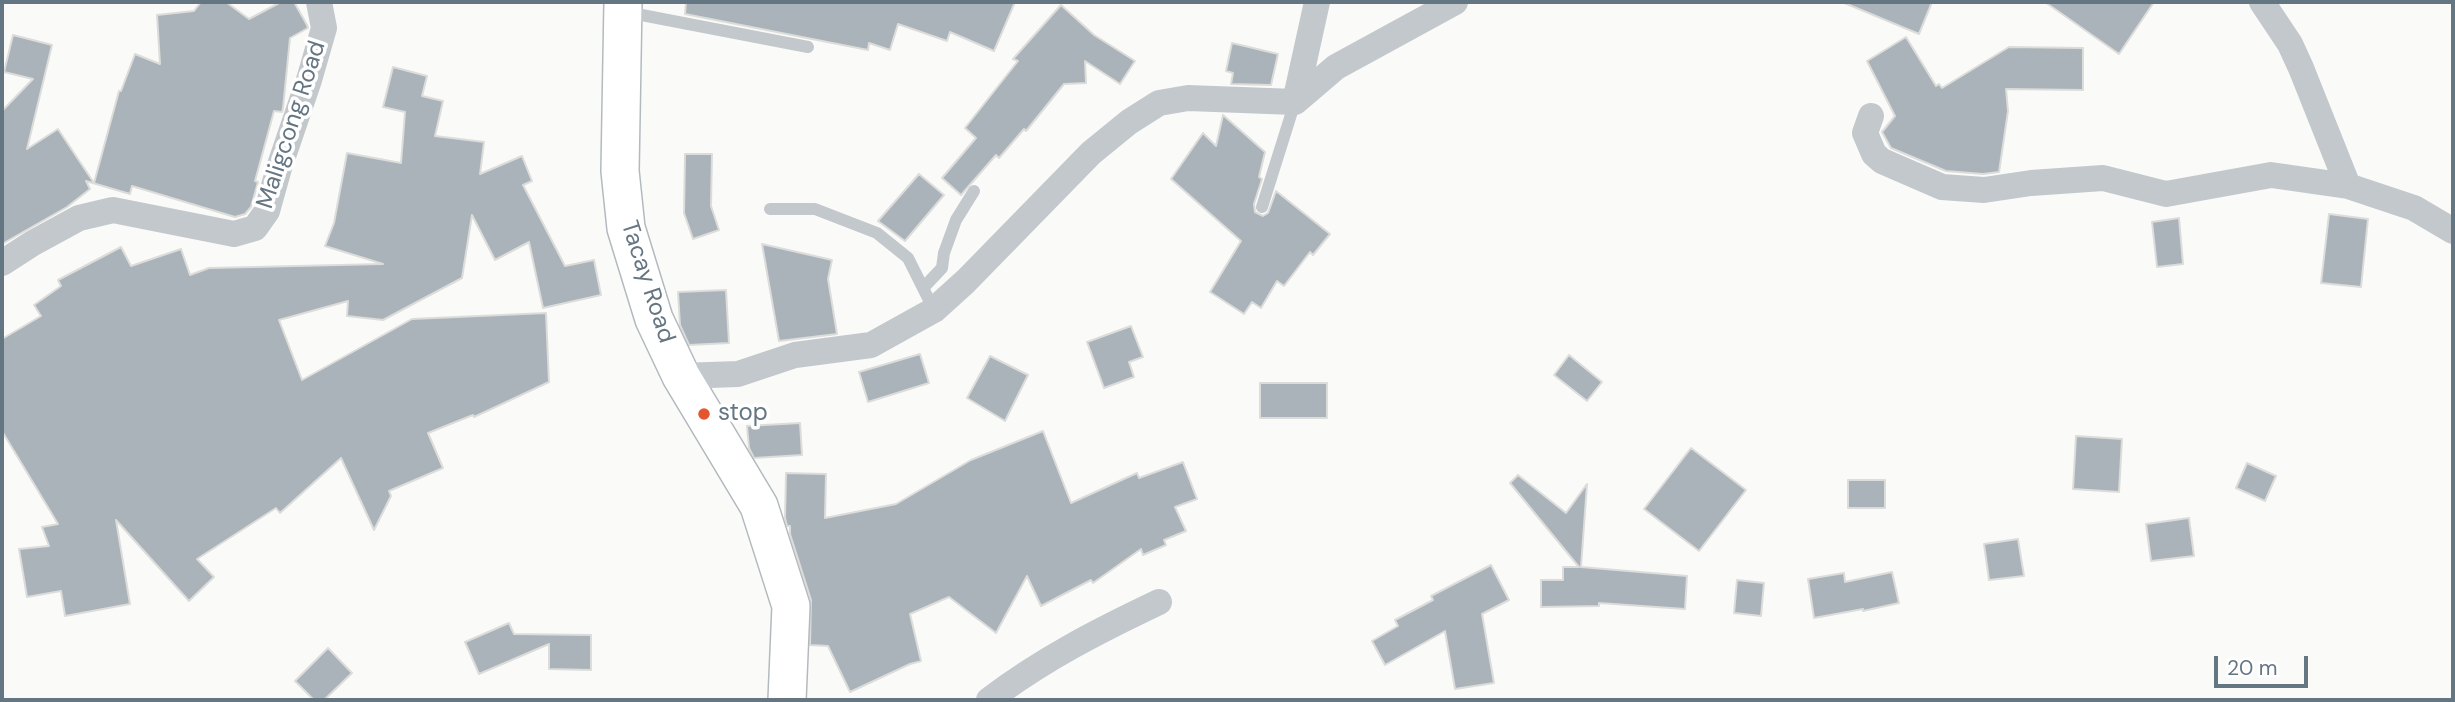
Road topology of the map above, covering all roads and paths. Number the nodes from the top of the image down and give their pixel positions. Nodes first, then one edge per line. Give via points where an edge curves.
1 (319, 2) edge
2 (1317, 2) edge
3 (1454, 2) edge
4 (2262, 2) edge
5 (623, 6) edge
6 (808, 47) dead end
7 (1295, 102) junction
8 (1871, 117) dead end
9 (2348, 186) junction
10 (974, 191) dead end
11 (1262, 207) dead end
12 (771, 209) dead end
13 (2453, 231) edge
14 (2, 263) edge
15 (929, 298) junction
16 (681, 376) junction
17 (1159, 602) dead end
18 (787, 700) edge
19 (989, 700) edge

1 - 14 street, Maligcong Road via 324,28 267,211 255,228 233,234 113,210 79,218
2 - 7 street
3 - 7 street via 1336,67
4 - 9 street via 2290,44
5 - 6 lane
5 - 16 main road, Tacay Road via 620,171 626,228 654,319
7 - 11 lane
7 - 15 street via 1188,98 1159,103 1091,153 966,281
8 - 9 street via 1865,133 1874,154 1942,187 1984,190 2103,178 2166,194 2270,175
9 - 13 street via 2414,208
10 - 15 lane via 956,220
12 - 15 lane via 815,209 877,233 908,258
15 - 16 street via 871,345 795,355 738,373
16 - 18 main road, Tacay Road via 759,506 791,606
17 - 19 street via 1080,640 1025,672

